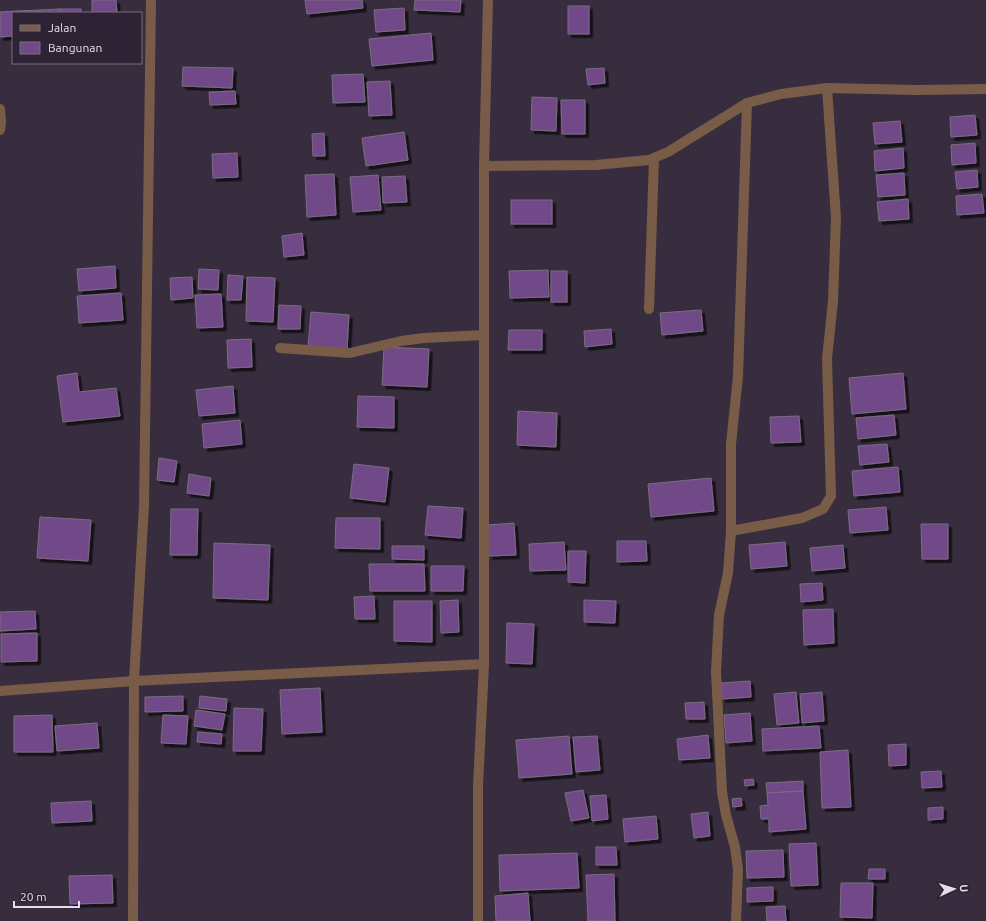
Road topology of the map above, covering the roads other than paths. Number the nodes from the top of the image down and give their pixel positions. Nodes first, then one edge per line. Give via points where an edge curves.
1 (151, 0) edge
2 (488, 0) edge
3 (827, 88) junction
4 (986, 89) edge
5 (747, 103) junction
6 (0, 109) edge
7 (0, 130) edge
8 (654, 158) junction
9 (484, 166) junction
10 (649, 309) dead end
11 (484, 335) junction
12 (280, 348) dead end
13 (731, 531) junction
14 (484, 664) junction
15 (134, 681) junction
16 (0, 691) edge
17 (133, 921) edge
18 (478, 921) edge
19 (736, 921) edge

1 - 15 street via 144,505
2 - 9 street
3 - 4 street
3 - 5 street via 781,94
3 - 13 street via 836,218 833,301 827,359 831,496 823,509 802,518
5 - 8 street
5 - 13 street via 738,376 731,444
6 - 7 street
8 - 9 street via 596,165
8 - 10 street
9 - 11 street
11 - 12 street via 401,341 350,353
11 - 14 street
13 - 19 street via 728,573 719,615 716,672 722,792 738,870
14 - 15 street
14 - 18 street via 478,786
15 - 16 street
15 - 17 street

